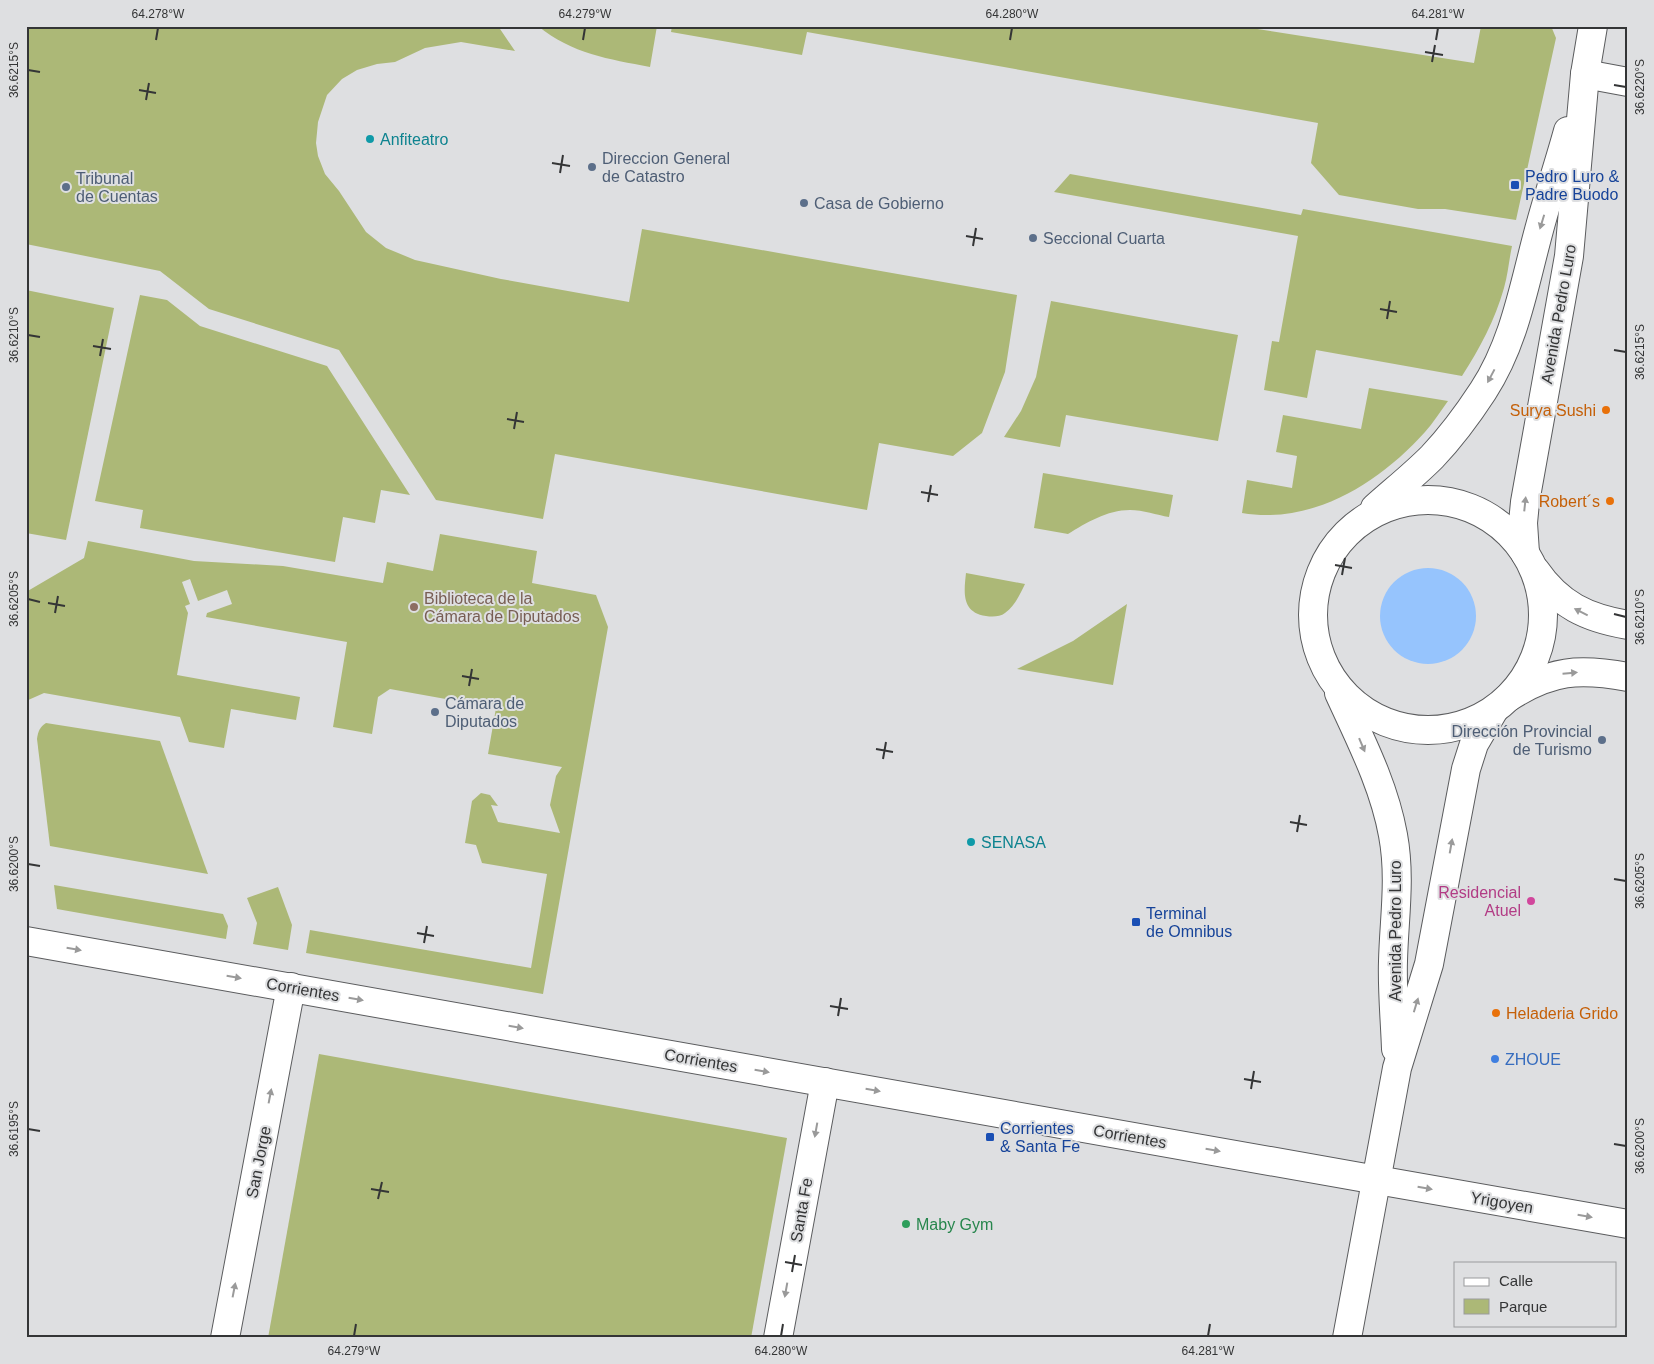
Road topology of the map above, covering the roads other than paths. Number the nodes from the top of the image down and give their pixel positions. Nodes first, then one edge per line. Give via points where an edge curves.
1 (1593, 26) edge
2 (1585, 74) junction
3 (1628, 82) edge
4 (1361, 521) junction
5 (1530, 562) junction
6 (1628, 625) edge
7 (1628, 677) edge
8 (1336, 684) junction
9 (1502, 703) junction
10 (26, 940) edge
11 (291, 987) junction
12 (1397, 1068) junction
13 (825, 1082) junction
14 (1376, 1180) junction
15 (1628, 1224) edge
16 (225, 1338) edge
17 (778, 1338) edge
18 (1347, 1338) edge

1 - 2 main road, Avenida Pedro Luro
2 - 3 main road
2 -> 4 main road, Avenida Pedro Luro via 1516,319 1494,371 1470,410 1432,457
5 -> 2 main road, Avenida Pedro Luro via 1523,523 1524,502 1569,256
4 - 5 main road via 1394,504 1413,501 1431,500 1468,506 1500,524
4 - 8 main road via 1335,546 1325,562 1313,597 1312,616 1318,652
6 -> 5 main road via 1592,617 1572,607 1550,590
5 - 9 main road, Avenida Pedro Luro via 1540,589 1543,628 1532,665 1522,682
9 -> 7 main road via 1533,683 1560,674 1590,672
8 - 9 main road via 1349,699 1382,721 1420,730 1459,726
8 -> 12 main road, Avenida Pedro Luro via 1382,793 1393,837 1397,864 1393,963
12 -> 9 main road, Avenida Pedro Luro via 1428,964 1466,769 1479,732
10 -> 11 main road, Corrientes
11 -> 13 main road, Corrientes
16 -> 11 main road, San Jorge
12 - 14 main road, Avenida Pedro Luro
13 -> 14 main road, Corrientes
13 -> 17 main road, Santa Fe
14 -> 15 main road, Yrigoyen
14 - 18 main road, Avenida Pedro Luro

